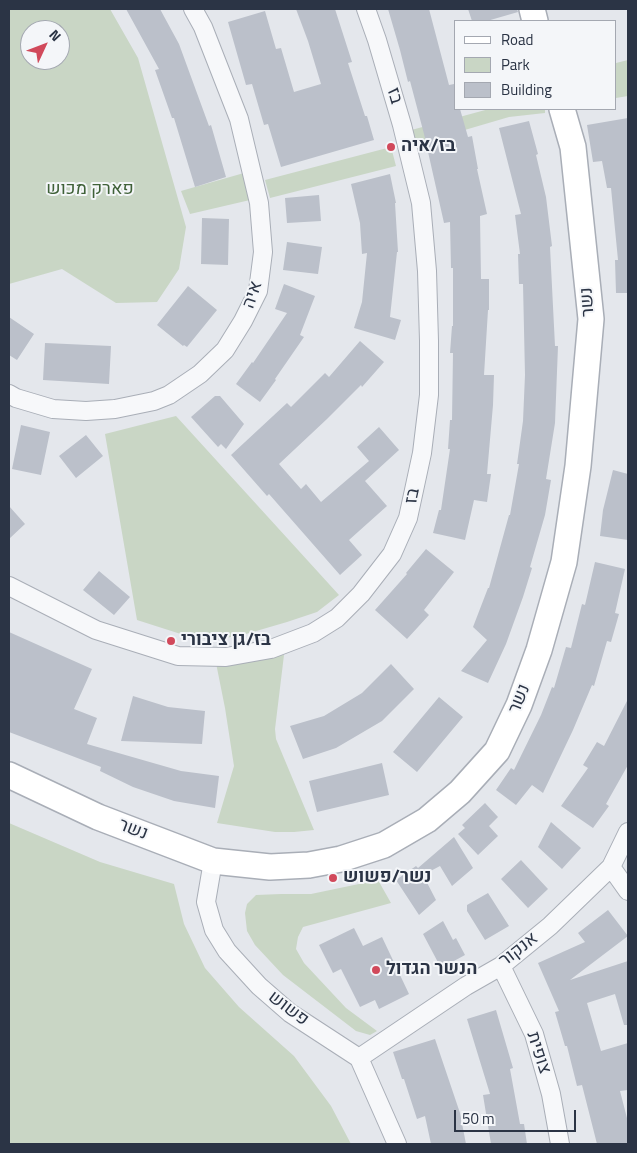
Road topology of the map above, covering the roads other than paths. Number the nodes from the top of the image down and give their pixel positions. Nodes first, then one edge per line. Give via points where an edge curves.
1 (192, 9) edge
2 (366, 9) edge
3 (562, 110) edge
4 (9, 394) edge
5 (9, 586) edge
6 (9, 775) edge
7 (628, 832) edge
8 (213, 861) junction
9 (611, 867) junction
10 (628, 891) edge
11 (501, 966) junction
12 (359, 1058) junction
13 (397, 1144) edge
14 (560, 1144) edge

1 - 4 street, איה via 239,120 259,203 263,252 258,291 225,350 200,374 169,395 115,409 86,411 53,409
2 - 5 street, בז via 402,125 421,203 427,271 429,395 422,453 408,518 392,554 361,594 337,618 321,628 271,649 226,657 178,656 96,630
3 - 8 street, נשר via 573,147 591,319 578,466 564,562 539,650 519,705 496,751 460,792 427,820 384,845 309,865 270,867
6 - 8 street, נשר via 98,817
7 - 9 street, אנקור
8 - 12 street, פשוש via 206,902 214,930 227,952 259,986 290,1012
9 - 10 street
9 - 11 street, אנקור via 550,926
11 - 12 street, אנקור
11 - 14 street, צופית via 534,1034
12 - 13 street

